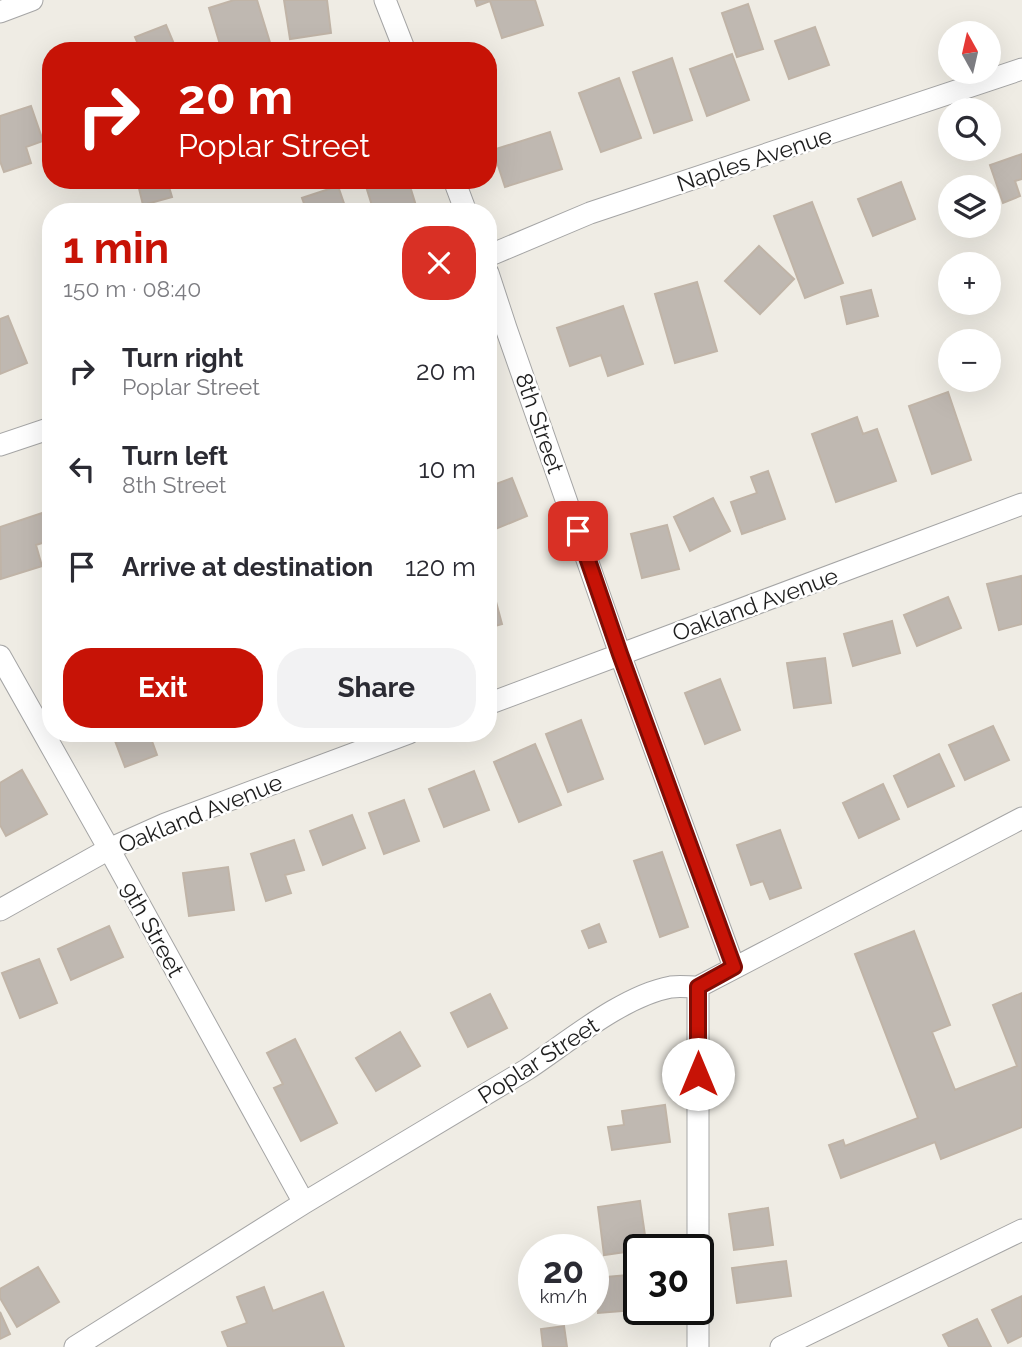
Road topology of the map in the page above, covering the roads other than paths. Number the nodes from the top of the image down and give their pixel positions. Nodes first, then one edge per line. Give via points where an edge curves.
1 (32, 0) edge
2 (385, 0) edge
3 (0, 12) edge
4 (401, 42) edge
5 (1022, 69) edge
6 (497, 252) edge
7 (497, 300) edge
8 (42, 431) edge
9 (0, 446) edge
10 (1022, 504) edge
11 (620, 654) junction
12 (0, 656) edge
13 (497, 701) edge
14 (42, 730) edge
15 (49, 742) edge
16 (385, 742) edge
17 (1022, 818) edge
18 (109, 849) junction
19 (0, 910) edge
20 (734, 967) junction
21 (698, 987) junction
22 (304, 1203) junction
23 (1022, 1230) edge
24 (698, 1234) edge
25 (698, 1325) edge
26 (75, 1347) edge
27 (698, 1347) edge
28 (781, 1347) edge

1 - 3 street
2 - 4 street
5 - 6 street, Naples Avenue via 590,213
7 - 11 street, 8th Street
8 - 9 street
10 - 11 street, Oakland Avenue
11 - 13 street, Oakland Avenue
11 - 20 street, 8th Street
12 - 14 street, 9th Street
15 - 18 street, 9th Street
16 - 18 street, Oakland Avenue
17 - 20 street, Poplar Street
18 - 19 street, Oakland Avenue
18 - 22 street, 9th Street
20 - 21 street, Poplar Street
21 - 22 street, Poplar Street via 672,987 639,997
21 - 24 street
22 - 26 street, Poplar Street
23 - 28 street
25 - 27 street

